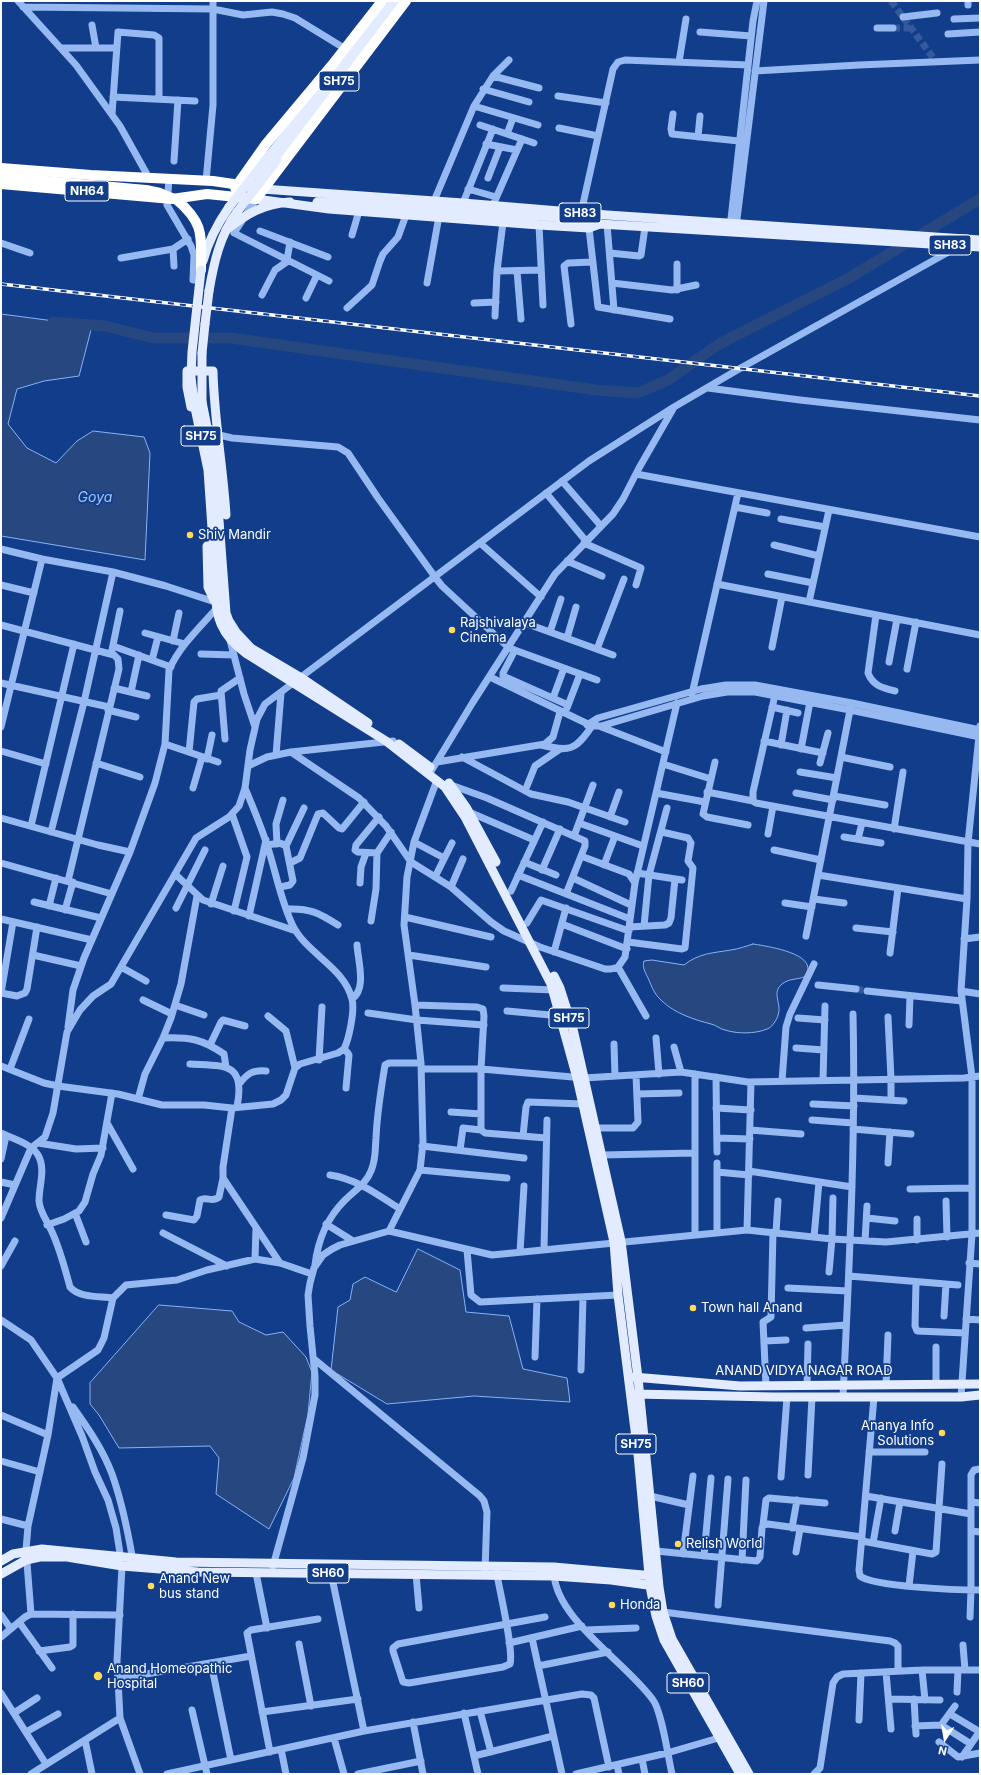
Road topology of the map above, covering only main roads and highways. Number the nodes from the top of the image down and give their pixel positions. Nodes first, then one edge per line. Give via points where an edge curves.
1 (382, 1) edge
2 (390, 1) edge
3 (400, 1) edge
4 (406, 1) edge
5 (273, 158) junction
6 (1, 168) edge
7 (1, 177) edge
8 (1, 184) edge
9 (238, 184) junction
10 (262, 189) junction
11 (229, 196) junction
12 (256, 199) junction
13 (604, 224) junction
14 (733, 228) junction
15 (226, 230) junction
16 (921, 240) junction
17 (975, 240) edge
18 (980, 246) edge
19 (201, 270) junction
20 (198, 402) junction
21 (226, 601) junction
22 (215, 606) junction
23 (297, 680) junction
24 (434, 771) junction
25 (536, 945) junction
26 (580, 1078) junction
27 (618, 1242) junction
28 (627, 1377) junction
29 (638, 1378) junction
30 (980, 1384) edge
31 (629, 1394) junction
32 (640, 1394) junction
33 (980, 1395) edge
34 (1, 1561) edge
35 (485, 1570) junction
36 (554, 1572) junction
37 (1, 1574) edge
38 (653, 1576) junction
39 (654, 1586) junction
40 (722, 1737) junction
41 (740, 1774) edge
42 (748, 1774) edge

1 - 9 highway via 266,144
2 - 5 main road, SH75
3 - 5 main road, SH75
4 - 10 highway
5 - 15 main road, SH75, bridge
5 - 19 main road, SH75, bridge via 224,214 206,251
6 - 9 highway, NH64
7 - 19 highway, bridge via 146,190 172,197 198,224 201,235
8 - 11 highway, NH64 via 166,198 207,194
9 - 10 highway, NH64
9 - 11 highway
10 - 12 highway
10 - 14 main road, SH83 via 463,203 495,201 580,213
11 - 12 highway, NH64
12 - 13 main road, SH83 via 329,209 539,225 589,228
13 - 14 main road, SH83
13 - 15 main road, bridge via 557,217 290,202 272,204 244,216
14 - 16 main road, SH83
15 - 20 main road, SH75, bridge via 213,264
16 - 17 main road, SH83
16 - 18 main road, SH83
19 - 20 main road, SH75, bridge via 191,377
20 - 21 main road, SH75 via 215,467
20 - 22 main road, SH75 via 208,470 216,586
21 - 22 main road via 230,582 214,401 214,371 187,371 187,387 204,470 208,587
21 - 23 main road, SH75 via 229,621 251,648
22 - 23 main road, SH75 via 230,640 247,654
23 - 24 main road, SH75 via 389,741 412,752
24 - 25 main road, SH75 via 465,817
24 - 25 main road, SH75 via 450,785 469,812
25 - 26 main road, SH75 via 554,990
25 - 26 main road, SH75 via 560,988 573,1029
26 - 27 main road, SH75 via 583,1104
26 - 27 main road, SH75 via 602,1155
27 - 28 main road, SH75 via 618,1296
27 - 29 main road, SH75
28 - 29 main road, ANAND VIDYA NAGAR ROAD
28 - 31 main road, SH75
29 - 30 main road, ANAND VIDYA NAGAR ROAD via 740,1386
29 - 32 main road, SH75
31 - 32 main road, ANAND VIDYA NAGAR ROAD
31 - 38 main road, SH75
32 - 33 main road, ANAND VIDYA NAGAR ROAD via 787,1397
32 - 38 main road, SH75 via 656,1551
34 - 35 main road, SH60 via 26,1550 42,1549 176,1562
35 - 36 main road, SH60
35 - 37 main road, SH60 via 416,1574 272,1574 134,1567 40,1557 26,1560
36 - 38 main road, SH60
36 - 39 main road, SH60
38 - 39 main road, SH75
39 - 40 main road, SH60 via 672,1639
39 - 40 main road, SH60 via 656,1616 664,1640
40 - 41 main road, SH60
40 - 42 main road, SH60

